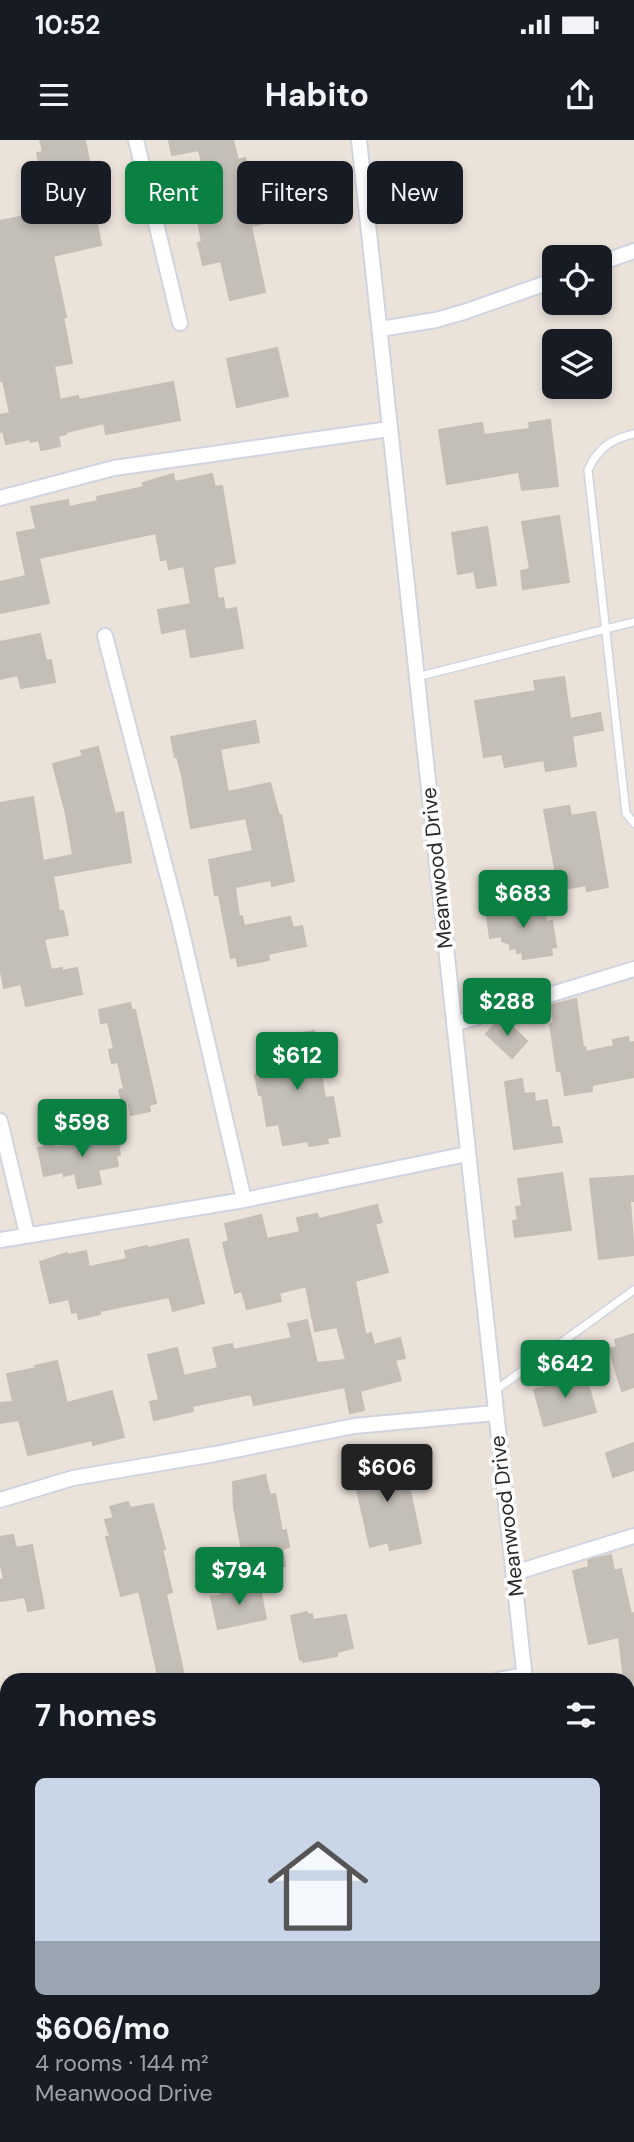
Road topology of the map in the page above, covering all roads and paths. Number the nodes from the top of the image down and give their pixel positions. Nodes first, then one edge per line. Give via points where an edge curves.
1 (136, 140) edge
2 (359, 140) edge
3 (634, 251) edge
4 (612, 259) edge
5 (542, 285) edge
6 (180, 323) dead end
7 (380, 329) junction
8 (389, 429) junction
9 (634, 434) edge
10 (0, 498) edge
11 (634, 622) edge
12 (604, 630) junction
13 (105, 636) dead end
14 (416, 678) junction
15 (634, 823) edge
16 (634, 969) edge
17 (454, 1024) junction
18 (0, 1121) edge
19 (467, 1154) junction
20 (244, 1199) junction
21 (27, 1234) junction
22 (0, 1240) edge
23 (634, 1290) edge
24 (493, 1392) junction
25 (495, 1413) junction
26 (0, 1500) edge
27 (634, 1536) edge
28 (514, 1573) junction
29 (524, 1673) edge

1 - 6 street
2 - 7 street, Meanwood Drive
3 - 4 street
5 - 7 street via 454,315
7 - 8 street, Meanwood Drive
8 - 10 street via 114,468
8 - 14 street, Meanwood Drive
9 - 12 lane via 604,445 588,470
11 - 12 lane
12 - 14 lane
12 - 15 lane via 626,814
13 - 20 street via 179,920
14 - 17 street, Meanwood Drive
16 - 17 street
17 - 19 street, Meanwood Drive
18 - 21 street
19 - 20 street
19 - 24 street, Meanwood Drive
20 - 21 street
21 - 22 street
23 - 24 lane
24 - 25 street, Meanwood Drive
25 - 26 street via 354,1426 73,1478
25 - 28 street, Meanwood Drive
27 - 28 street
28 - 29 street, Meanwood Drive

